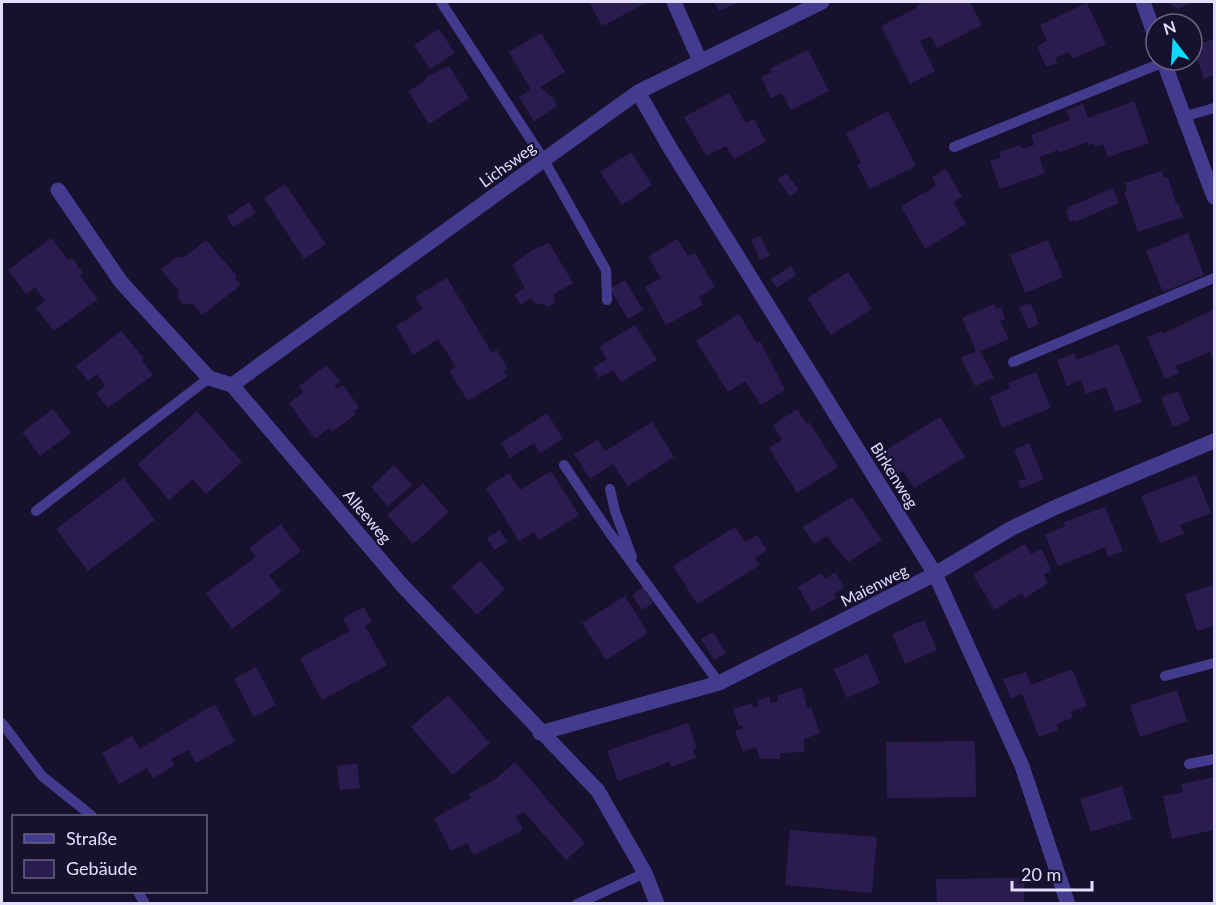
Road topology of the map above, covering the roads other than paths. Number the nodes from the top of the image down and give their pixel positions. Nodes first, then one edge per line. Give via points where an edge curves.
1 (441, 2) edge
2 (674, 2) edge
3 (822, 2) edge
4 (699, 61) junction
5 (1144, 69) edge
6 (1168, 72) edge
7 (638, 92) junction
8 (1215, 108) edge
9 (1183, 117) junction
10 (954, 147) dead end
11 (544, 160) junction
12 (58, 190) dead end
13 (1215, 197) edge
14 (1215, 278) edge
15 (607, 300) dead end
16 (1013, 362) dead end
17 (209, 378) junction
18 (232, 385) junction
19 (1215, 441) edge
20 (564, 465) dead end
21 (610, 489) dead end
22 (36, 511) dead end
23 (636, 567) junction
24 (935, 574) junction
25 (1215, 663) edge
26 (1165, 676) dead end
27 (719, 683) junction
28 (2, 723) edge
29 (540, 733) junction
30 (1215, 759) edge
31 (1189, 764) dead end
32 (91, 815) edge
33 (645, 873) junction
34 (577, 903) edge
35 (657, 903) edge
36 (1068, 903) edge

1 - 11 lane
2 - 4 street
3 - 4 street, Lichsweg
4 - 7 street, Lichsweg
5 - 10 lane
6 - 9 street
7 - 11 street, Lichsweg
7 - 24 street, Birkenweg
8 - 9 lane
9 - 13 street
11 - 15 lane via 606,270
11 - 18 street, Lichsweg
12 - 17 street via 121,282
14 - 16 lane
17 - 18 street
17 - 22 lane
18 - 29 street, Alleeweg via 401,584
19 - 24 street, Maienweg via 1056,507
20 - 23 lane
21 - 23 lane
23 - 27 lane
24 - 27 street, Maienweg
24 - 36 street, Birkenweg via 1022,766
25 - 26 lane
27 - 29 street, Maienweg
28 - 32 lane via 42,776
29 - 33 street, Alleeweg via 598,791
30 - 31 lane
33 - 34 lane
33 - 35 street, Alleeweg

